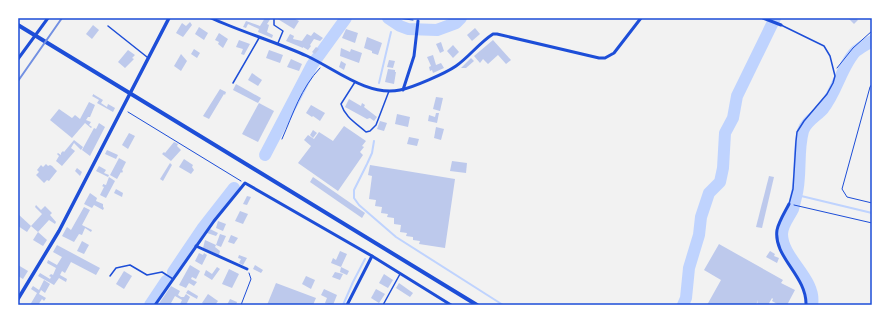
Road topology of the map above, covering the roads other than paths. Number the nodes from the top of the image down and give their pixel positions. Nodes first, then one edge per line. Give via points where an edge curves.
1 (48, 18) edge
2 (169, 18) edge
3 (212, 18) edge
4 (274, 18) edge
5 (641, 18) edge
6 (764, 19) edge
7 (418, 20) road end
8 (18, 25) edge
9 (781, 25) joint
10 (108, 26) dead end
11 (259, 38) junction
12 (277, 45) junction
13 (148, 58) junction
14 (18, 59) edge
15 (233, 82) dead end
16 (355, 82) junction
17 (404, 90) junction
18 (389, 91) junction
19 (789, 204) joint
20 (196, 246) junction
21 (372, 256) junction
22 (247, 269) road end
23 (400, 274) junction
24 (110, 276) dead end
25 (173, 279) junction
26 (18, 299) edge
27 (155, 305) edge
28 (347, 305) edge
29 (383, 305) edge
30 (451, 305) edge
31 (477, 305) edge
32 (806, 305) edge

1 - 14 street
2 - 13 street
3 - 11 street
4 - 12 lane via 274,25 283,31
5 - 17 street via 614,53 605,58 493,34 449,71
6 - 9 street
7 - 17 street via 414,56
8 - 31 main road
9 - 19 lane via 824,46 829,52 835,80 828,94 797,132 793,189
10 - 13 lane
11 - 12 street
11 - 15 lane
12 - 16 street via 311,58
13 - 26 street via 56,237
16 - 18 street
16 - 18 lane via 341,104 347,116 366,132 370,132 376,125
17 - 18 street
19 - 32 street via 778,226 778,243 802,286
20 - 21 street via 245,183
20 - 22 street
20 - 25 street
21 - 23 street
21 - 28 street
23 - 29 lane
23 - 30 street
24 - 25 lane via 116,268 130,265 147,275 162,272
25 - 27 street

